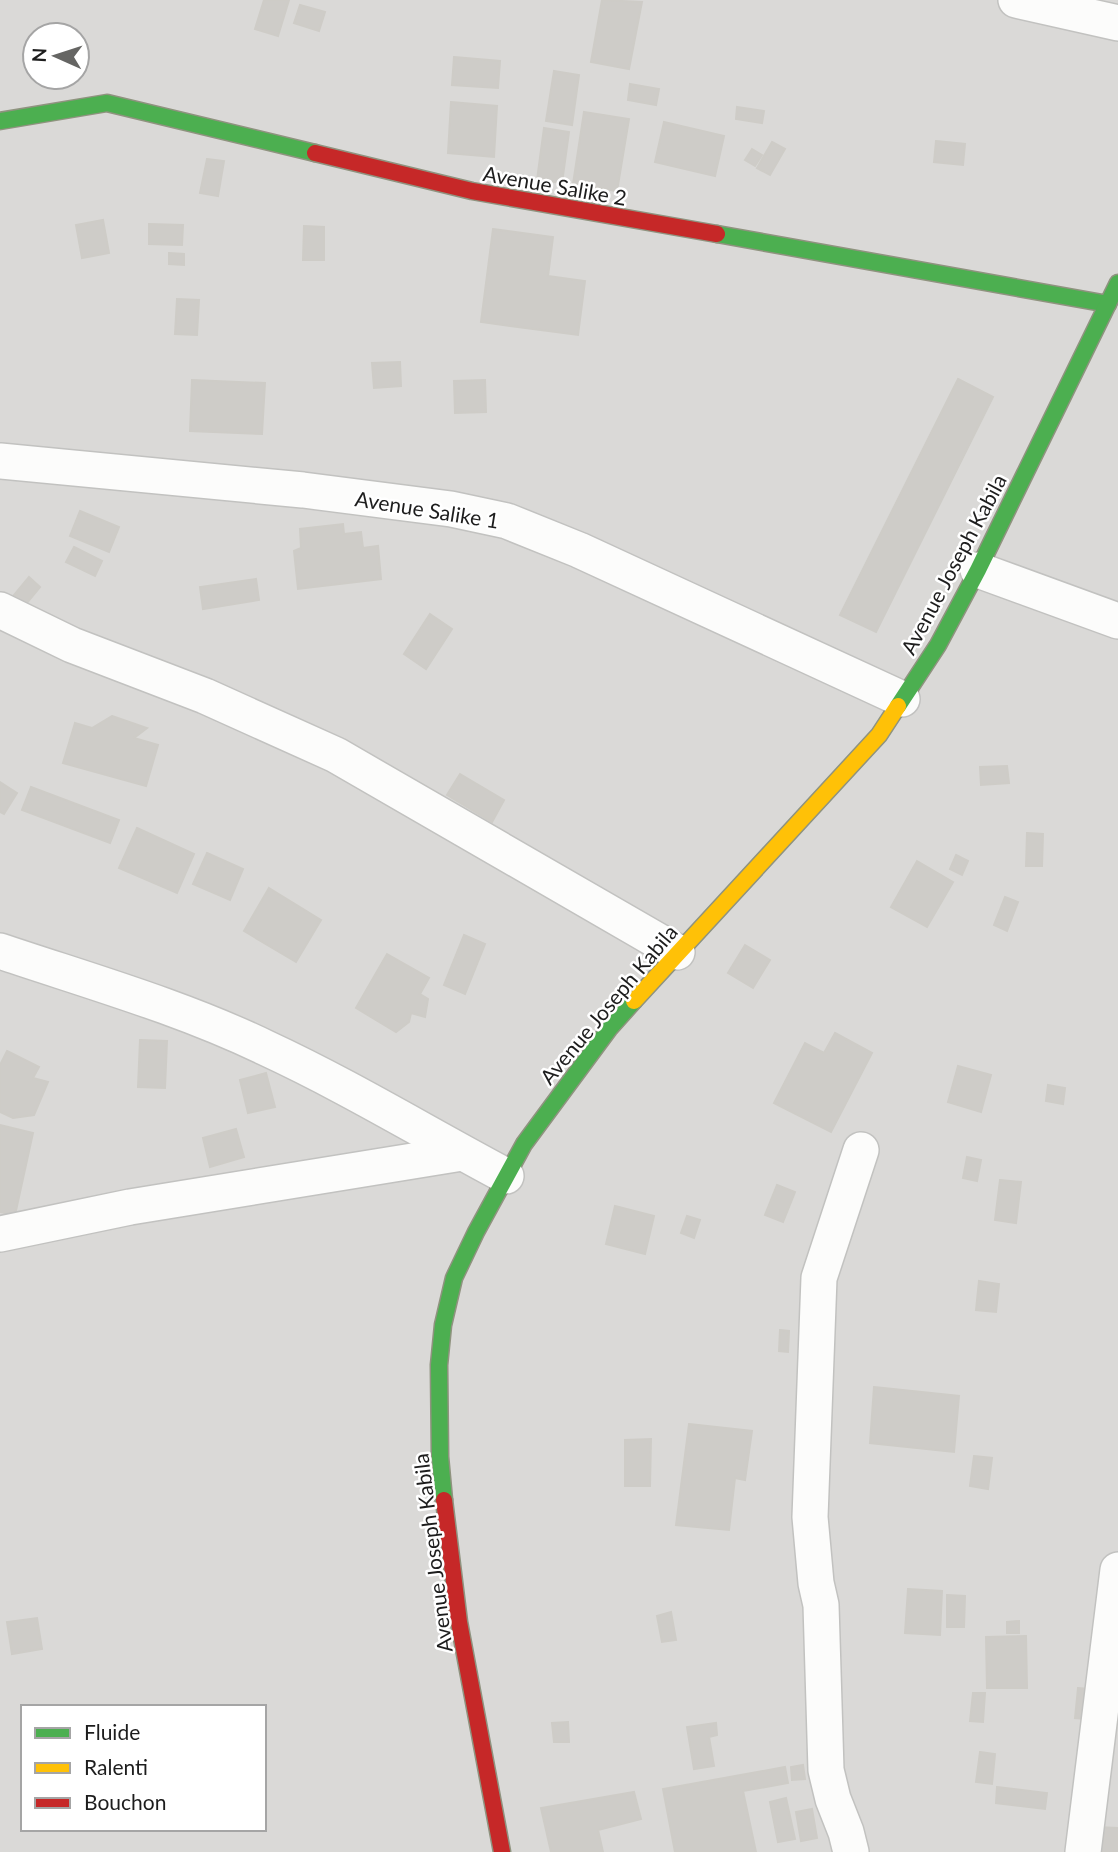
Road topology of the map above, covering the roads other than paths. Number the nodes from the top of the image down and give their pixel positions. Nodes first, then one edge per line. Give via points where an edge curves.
1 (1016, 0) edge
2 (1118, 23) edge
3 (0, 121) edge
4 (1118, 283) edge
5 (1108, 304) junction
6 (0, 461) edge
7 (978, 570) junction
8 (0, 611) edge
9 (1118, 621) edge
10 (902, 699) junction
11 (0, 951) edge
12 (677, 952) junction
13 (861, 1150) dead end
14 (462, 1153) junction
15 (506, 1176) junction
16 (0, 1234) edge
17 (1118, 1570) edge
18 (502, 1852) edge
19 (851, 1852) edge
20 (1083, 1852) edge

1 - 2 street
3 - 5 street, Avenue Salike 2 via 107,103 472,191
4 - 5 street, Avenue Joseph Kabila
5 - 7 street, Avenue Joseph Kabila
6 - 10 street, Avenue Salike 1 via 303,490 507,521
7 - 9 street
7 - 10 street, Avenue Joseph Kabila via 939,645
8 - 12 street via 336,755
10 - 12 street, Avenue Joseph Kabila via 856,762
11 - 14 street via 177,1011 263,1046 362,1095
12 - 15 street, Avenue Joseph Kabila via 601,1039
13 - 19 street via 819,1278 810,1517 821,1605 826,1770
14 - 15 street
14 - 16 street via 131,1207
15 - 18 street, Avenue Joseph Kabila via 454,1279 439,1365 440,1457 459,1622
17 - 20 street

